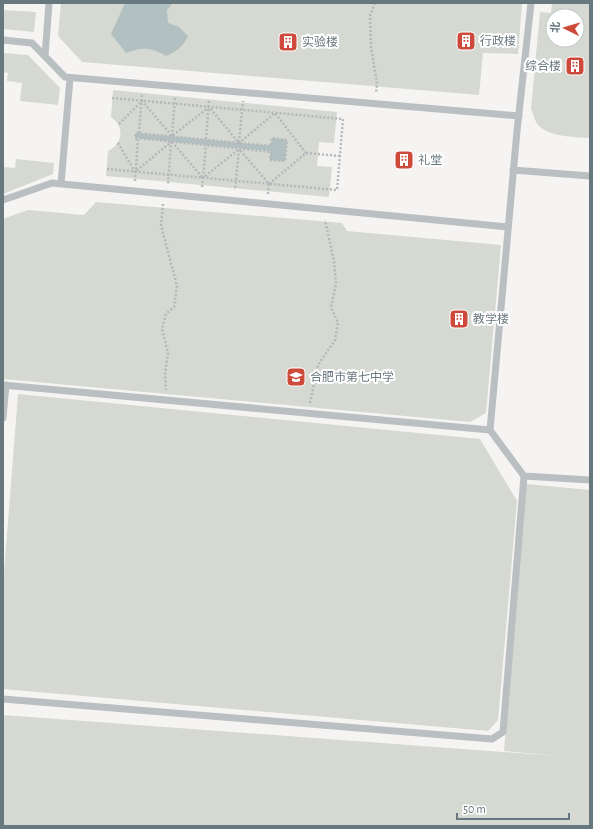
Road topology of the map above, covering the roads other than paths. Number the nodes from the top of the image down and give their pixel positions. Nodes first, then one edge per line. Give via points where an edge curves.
1 (49, 3) edge
2 (530, 3) edge
3 (3, 40) edge
4 (45, 56) junction
5 (70, 78) junction
6 (518, 116) junction
7 (513, 170) junction
8 (590, 176) edge
9 (61, 184) junction
10 (3, 200) edge
11 (508, 227) junction
12 (5, 385) edge
13 (3, 418) edge
14 (490, 430) junction
15 (524, 476) junction
16 (590, 480) edge
17 (3, 699) edge

1 - 4 lane
2 - 6 lane
3 - 4 lane via 32,43
4 - 5 lane via 65,77
5 - 6 lane
5 - 9 lane
6 - 7 lane
7 - 8 lane
7 - 11 lane
9 - 10 lane via 52,183
9 - 11 lane
11 - 14 lane
12 - 13 lane
12 - 14 lane
14 - 15 lane
15 - 16 lane
15 - 17 lane via 503,732 492,739

